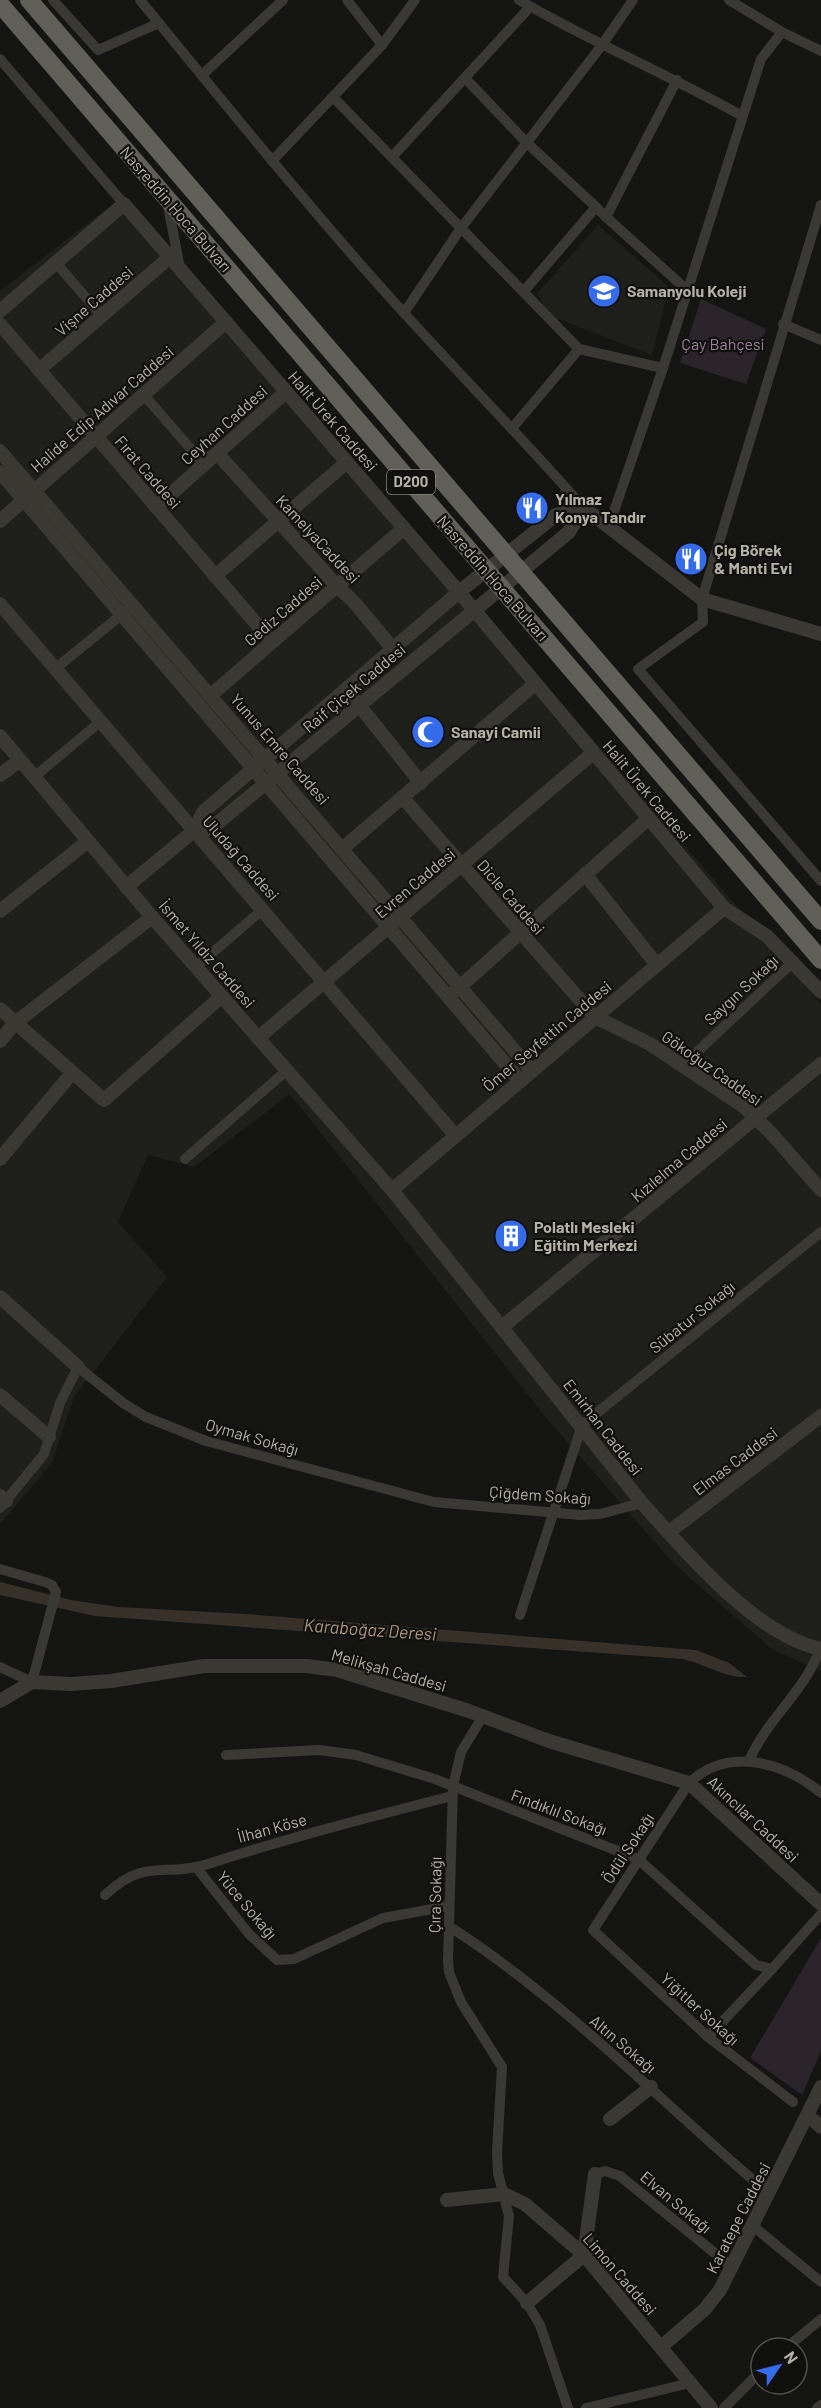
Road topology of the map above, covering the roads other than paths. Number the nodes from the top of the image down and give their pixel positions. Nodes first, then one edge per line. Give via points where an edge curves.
1 (29, 0) edge
2 (53, 0) edge
3 (140, 0) edge
4 (283, 0) edge
5 (347, 0) edge
6 (415, 0) edge
7 (519, 0) edge
8 (633, 0) edge
9 (729, 0) edge
10 (0, 4) edge
11 (530, 7) junction
12 (159, 23) junction
13 (782, 32) junction
14 (382, 45) junction
15 (602, 45) junction
16 (821, 51) edge
17 (0, 59) edge
18 (202, 75) junction
19 (465, 78) junction
20 (677, 80) junction
21 (333, 97) junction
22 (742, 116) junction
23 (527, 143) junction
24 (392, 157) junction
25 (272, 161) junction
26 (166, 198) junction
27 (124, 204) junction
28 (821, 205) edge
29 (596, 207) junction
30 (606, 217) junction
31 (461, 228) junction
32 (170, 257) junction
33 (56, 263) junction
34 (181, 270) junction
35 (687, 290) junction
36 (524, 291) junction
37 (0, 311) edge
38 (404, 313) junction
39 (102, 316) junction
40 (226, 322) junction
41 (0, 324) edge
42 (783, 324) junction
43 (821, 340) edge
44 (579, 349) junction
45 (663, 368) junction
46 (39, 370) junction
47 (286, 392) junction
48 (143, 394) junction
49 (513, 427) junction
50 (96, 436) junction
51 (0, 451) edge
52 (217, 453) junction
53 (346, 462) junction
54 (204, 464) junction
55 (0, 472) edge
56 (29, 495) junction
57 (156, 507) junction
58 (583, 507) junction
59 (0, 521) edge
60 (278, 521) junction
61 (404, 528) junction
62 (608, 529) junction
63 (506, 555) junction
64 (487, 570) junction
65 (521, 572) junction
66 (215, 576) junction
67 (337, 586) junction
68 (501, 588) junction
69 (459, 592) junction
70 (702, 599) junction
71 (0, 604) edge
72 (133, 605) junction
73 (474, 610) junction
74 (122, 614) junction
75 (821, 634) edge
76 (272, 642) junction
77 (393, 649) junction
78 (56, 668) junction
79 (535, 684) junction
80 (346, 689) junction
81 (211, 695) junction
82 (359, 705) junction
83 (100, 721) junction
84 (0, 736) edge
85 (593, 753) junction
86 (265, 758) junction
87 (19, 760) junction
88 (253, 768) junction
89 (278, 772) junction
90 (0, 775) edge
91 (33, 778) junction
92 (266, 783) junction
93 (421, 783) junction
94 (403, 798) junction
95 (649, 818) junction
96 (195, 830) junction
97 (87, 842) junction
98 (343, 848) junction
99 (461, 866) junction
100 (585, 874) junction
101 (821, 881) edge
102 (126, 887) junction
103 (724, 908) junction
104 (263, 909) junction
105 (0, 911) edge
106 (152, 917) junction
107 (401, 917) junction
108 (821, 921) edge
109 (389, 927) junction
110 (519, 933) junction
111 (821, 960) edge
112 (794, 961) junction
113 (657, 965) junction
114 (196, 967) junction
115 (326, 982) junction
116 (460, 986) junction
117 (821, 992) edge
118 (222, 996) junction
119 (449, 996) junction
120 (0, 1009) edge
121 (595, 1017) junction
122 (15, 1023) junction
123 (258, 1038) junction
124 (0, 1041) edge
125 (821, 1064) edge
126 (683, 1065) junction
127 (286, 1071) junction
128 (532, 1071) junction
129 (72, 1073) junction
130 (520, 1081) junction
131 (756, 1118) junction
132 (455, 1135) junction
133 (0, 1159) edge
134 (185, 1159) dead end
135 (819, 1185) edge
136 (392, 1190) junction
137 (821, 1232) edge
138 (0, 1298) edge
139 (502, 1327) junction
140 (78, 1367) junction
141 (0, 1395) edge
142 (821, 1416) edge
143 (582, 1425) junction
144 (49, 1437) junction
145 (2, 1502) edge
146 (434, 1502) joint
147 (642, 1503) junction
148 (552, 1512) junction
149 (669, 1532) junction
150 (0, 1569) edge
151 (520, 1615) dead end
152 (821, 1649) edge
153 (0, 1667) edge
154 (32, 1682) junction
155 (0, 1701) edge
156 (483, 1716) junction
157 (226, 1755) dead end
158 (749, 1761) junction
159 (689, 1783) junction
160 (452, 1791) junction
161 (821, 1793) edge
162 (638, 1859) junction
163 (196, 1867) junction
164 (105, 1895) dead end
165 (821, 1904) edge
166 (449, 1906) junction
167 (821, 1914) edge
168 (450, 1927) junction
169 (593, 1930) joint
170 (772, 1969) junction
171 (708, 2037) junction
172 (651, 2087) junction
173 (821, 2087) edge
174 (793, 2102) dead end
175 (808, 2116) junction
176 (610, 2119) dead end
177 (821, 2127) edge
178 (595, 2174) joint
179 (770, 2191) junction
180 (504, 2193) junction
181 (447, 2200) dead end
182 (753, 2226) junction
183 (584, 2255) junction
184 (733, 2268) junction
185 (821, 2282) edge
186 (526, 2303) junction
187 (821, 2319) edge
188 (800, 2336) edge
189 (661, 2347) junction
190 (690, 2383) junction
191 (749, 2383) edge
192 (821, 2405) edge
193 (568, 2408) edge
194 (586, 2408) edge
195 (711, 2408) edge
196 (724, 2408) edge
197 (817, 2408) edge

1 - 63 highway, Nasreddin Hoca Bulvarı / D200
2 - 12 street via 98,50
3 - 12 street
4 - 18 street
5 - 14 street
6 - 14 street
7 - 11 street
8 - 15 street
9 - 13 street
10 - 26 highway, Nasreddin Hoca Bulvarı / D200
11 - 15 street
11 - 19 street
12 - 18 street
13 - 16 street
13 - 22 street via 761,58
14 - 21 street
15 - 20 street
15 - 23 street
17 - 27 street
18 - 25 street
19 - 23 street
19 - 24 street
20 - 22 street
20 - 30 street
21 - 24 street
21 - 25 street
22 - 35 street
23 - 29 street
23 - 31 street
24 - 31 street
25 - 38 street
26 - 34 street
26 - 64 highway, Nasreddin Hoca Bulvarı / D200
27 - 32 street, Halit Ürek Caddesi
27 - 33 street
28 - 42 street
29 - 30 street
29 - 36 street
30 - 35 street
31 - 36 street
31 - 38 street
32 - 34 street, Halit Ürek Caddesi
32 - 39 street, Vişne Caddesi
33 - 37 street
33 - 39 street
34 - 40 street, Halit Ürek Caddesi
35 - 45 street
36 - 44 street
38 - 49 street
39 - 46 street, Vişne Caddesi
40 - 47 street, Halit Ürek Caddesi
40 - 48 street, Halide Edip Adıvar Caddesi
41 - 46 street, Fırat Caddesi
42 - 43 street
42 - 70 street
44 - 45 street
44 - 49 street
45 - 62 street
46 - 50 street, Fırat Caddesi
47 - 52 street, Ceyhan Caddesi
47 - 53 street, Halit Ürek Caddesi
48 - 50 street, Halide Edip Adıvar Caddesi
48 - 54 street
49 - 58 street
50 - 56 street, Halide Edip Adıvar Caddesi
50 - 57 street, Fırat Caddesi
51 - 56 street, Yunus Emre Caddesi
52 - 54 street, Ceyhan Caddesi
52 - 60 street, KamelyaCaddesi
53 - 60 street
53 - 61 street, Halit Ürek Caddesi
54 - 57 street, Ceyhan Caddesi
55 - 56 street, Yunus Emre Caddesi
56 - 59 street, Halide Edip Adıvar Caddesi
56 - 72 street, Yunus Emre Caddesi
56 - 74 street, Yunus Emre Caddesi
57 - 66 street, Fırat Caddesi
58 - 62 street
58 - 63 street, Raif Çiçek Caddesi via 556,515
58 - 65 street, Raif Çiçek Caddesi via 568,532
60 - 66 street
60 - 67 street, KamelyaCaddesi
61 - 67 street, Gediz Caddesi
61 - 69 street, Halit Ürek Caddesi
62 - 70 street
63 - 64 street, Raif Çiçek Caddesi
63 - 65 highway, Nasreddin Hoca Bulvarı / D200
64 - 68 highway, Nasreddin Hoca Bulvarı / D200
64 - 69 street, Raif Çiçek Caddesi
65 - 68 street, Raif Çiçek Caddesi
65 - 108 highway, Nasreddin Hoca Bulvarı / D200
66 - 76 street, Fırat Caddesi
67 - 76 street, Gediz Caddesi
67 - 77 street, KamelyaCaddesi
68 - 73 street, Raif Çiçek Caddesi
68 - 111 highway, Nasreddin Hoca Bulvarı / D200
69 - 73 street, Halit Ürek Caddesi
69 - 77 street, Raif Çiçek Caddesi
70 - 75 street
70 - 101 street via 703,622 638,669
71 - 78 street, Uludağ Caddesi
72 - 74 street
72 - 81 street, Yunus Emre Caddesi
73 - 79 street, Halit Ürek Caddesi
73 - 82 street, Raif Çiçek Caddesi
74 - 78 street
74 - 88 street, Yunus Emre Caddesi
76 - 81 street, Gediz Caddesi
77 - 80 street, Raif Çiçek Caddesi
78 - 83 street, Uludağ Caddesi
79 - 85 street, Halit Ürek Caddesi
79 - 93 street
80 - 82 street
80 - 86 street, Raif Çiçek Caddesi
81 - 86 street, Yunus Emre Caddesi
82 - 89 street, Raif Çiçek Caddesi
82 - 93 street
83 - 91 street
83 - 96 street, Uludağ Caddesi
84 - 87 street, İsmet Yıldız Caddesi
85 - 95 street, Halit Ürek Caddesi
85 - 99 street, Evren Caddesi
86 - 88 street, Raif Çiçek Caddesi
86 - 89 street, Yunus Emre Caddesi
87 - 90 street
87 - 91 street, İsmet Yıldız Caddesi
88 - 92 street, Yunus Emre Caddesi
88 - 96 street, Raif Çiçek Caddesi via 202,812
89 - 92 street, Raif Çiçek Caddesi
89 - 98 street, Yunus Emre Caddesi
91 - 97 street, İsmet Yıldız Caddesi
92 - 96 street, Raif Çiçek Caddesi via 214,826
92 - 109 street, Yunus Emre Caddesi
93 - 94 street
94 - 98 street
94 - 99 street, Dicle Caddesi
95 - 100 street
95 - 103 street, Halit Ürek Caddesi
96 - 102 street, Raif Çiçek Caddesi
96 - 104 street, Uludağ Caddesi
97 - 102 street, İsmet Yıldız Caddesi
97 - 105 street
98 - 107 street, Yunus Emre Caddesi
99 - 107 street, Evren Caddesi
99 - 110 street, Dicle Caddesi
100 - 110 street
100 - 113 street
102 - 106 street, İsmet Yıldız Caddesi
103 - 112 street, Halit Ürek Caddesi via 767,936
103 - 113 street, Ömer Seyfettin Caddesi
104 - 114 street
104 - 115 street, Uludağ Caddesi
106 - 114 street, İsmet Yıldız Caddesi
106 - 122 street
107 - 109 street, Evren Caddesi
107 - 116 street, Yunus Emre Caddesi
109 - 115 street, Evren Caddesi
109 - 119 street, Yunus Emre Caddesi
110 - 116 street
110 - 121 street, Dicle Caddesi
112 - 117 street, Halit Ürek Caddesi
112 - 126 street, Saygın Sokağı
113 - 121 street, Ömer Seyfettin Caddesi
114 - 118 street, İsmet Yıldız Caddesi
115 - 123 street, Evren Caddesi
115 - 132 street, Uludağ Caddesi
116 - 119 street
116 - 128 street, Yunus Emre Caddesi
118 - 123 street, İsmet Yıldız Caddesi
118 - 129 street via 104,1100
119 - 130 street, Yunus Emre Caddesi
120 - 122 street
121 - 126 street, Gökoğuz Caddesi
121 - 128 street, Ömer Seyfettin Caddesi
122 - 124 street
122 - 129 street
123 - 127 street, İsmet Yıldız Caddesi
125 - 131 street, Kızılelma Caddesi
126 - 131 street, Gökoğuz Caddesi
127 - 134 street
127 - 136 street, İsmet Yıldız Caddesi
128 - 130 street, Ömer Seyfettin Caddesi
129 - 133 street
130 - 132 street, Ömer Seyfettin Caddesi
131 - 135 street, Gökoğuz Caddesi
131 - 139 street, Kızılelma Caddesi
132 - 136 street, Ömer Seyfettin Caddesi
136 - 139 street, Emirhan Caddesi
137 - 143 street, Sübatur Sokağı
138 - 140 street
139 - 143 street, Emirhan Caddesi
140 - 144 street
140 - 146 street, Oymak Sokağı via 123,1403 176,1430
141 - 144 street
142 - 149 street, Elmas Caddesi
143 - 147 street, Emirhan Caddesi
143 - 148 street
144 - 145 street via 38,1464
146 - 148 street, Çiğdem Sokağı
147 - 148 street, Çiğdem Sokağı via 600,1514
147 - 149 street, Emirhan Caddesi
148 - 151 street
149 - 152 street, Emirhan Caddesi via 700,1567 761,1618 797,1641
150 - 154 street via 45,1582 56,1592
152 - 158 street via 809,1676 767,1725
153 - 154 street, Melikşah Caddesi
154 - 155 street
154 - 156 street, Melikşah Caddesi via 111,1681 211,1665 307,1666 337,1670
156 - 159 street, Melikşah Caddesi via 549,1741
156 - 160 street, Çıra Sokağı via 461,1752
157 - 160 street, Fındıklıl Sokağı via 334,1750
158 - 159 street via 719,1765
158 - 161 street via 785,1771
159 - 162 street, Ödül Sokağı
159 - 165 street, Akıncılar Caddesi
160 - 162 street, Fındıklıl Sokağı
160 - 163 street, İlhan Köse
160 - 166 street, Çıra Sokağı
162 - 169 street, Ödül Sokağı
162 - 170 street, Fındıklıl Sokağı via 756,1965
163 - 164 street, İlhan Köse via 138,1872
163 - 166 street, Yüce Sokağı via 249,1934 277,1960 294,1959 383,1918
166 - 168 street, Çıra Sokağı
167 - 170 street
168 - 172 street, Altın Sokağı via 500,1962
168 - 180 street, Çıra Sokağı via 448,1960 453,1985 502,2067 496,2152
169 - 171 street, Yiğitler Sokağı
170 - 171 street
171 - 174 street, Yiğitler Sokağı
172 - 176 street
172 - 179 street, Altın Sokağı via 729,2160
173 - 175 street, Karatepe Caddesi
175 - 177 street
175 - 179 street, Karatepe Caddesi
178 - 183 street
178 - 184 street, Elvan Sokağı via 605,2171 620,2176
179 - 182 street, Karatepe Caddesi
180 - 181 street
180 - 183 street, Limon Caddesi via 525,2204
180 - 186 street via 508,2216 503,2277
182 - 184 street, Karatepe Caddesi
182 - 185 street
183 - 186 street
183 - 189 street, Limon Caddesi
184 - 189 street, Karatepe Caddesi via 713,2301
186 - 193 street via 546,2338
187 - 188 street
189 - 190 street, Limon Caddesi
190 - 194 street
190 - 195 street, Limon Caddesi
191 - 196 street
192 - 197 street

